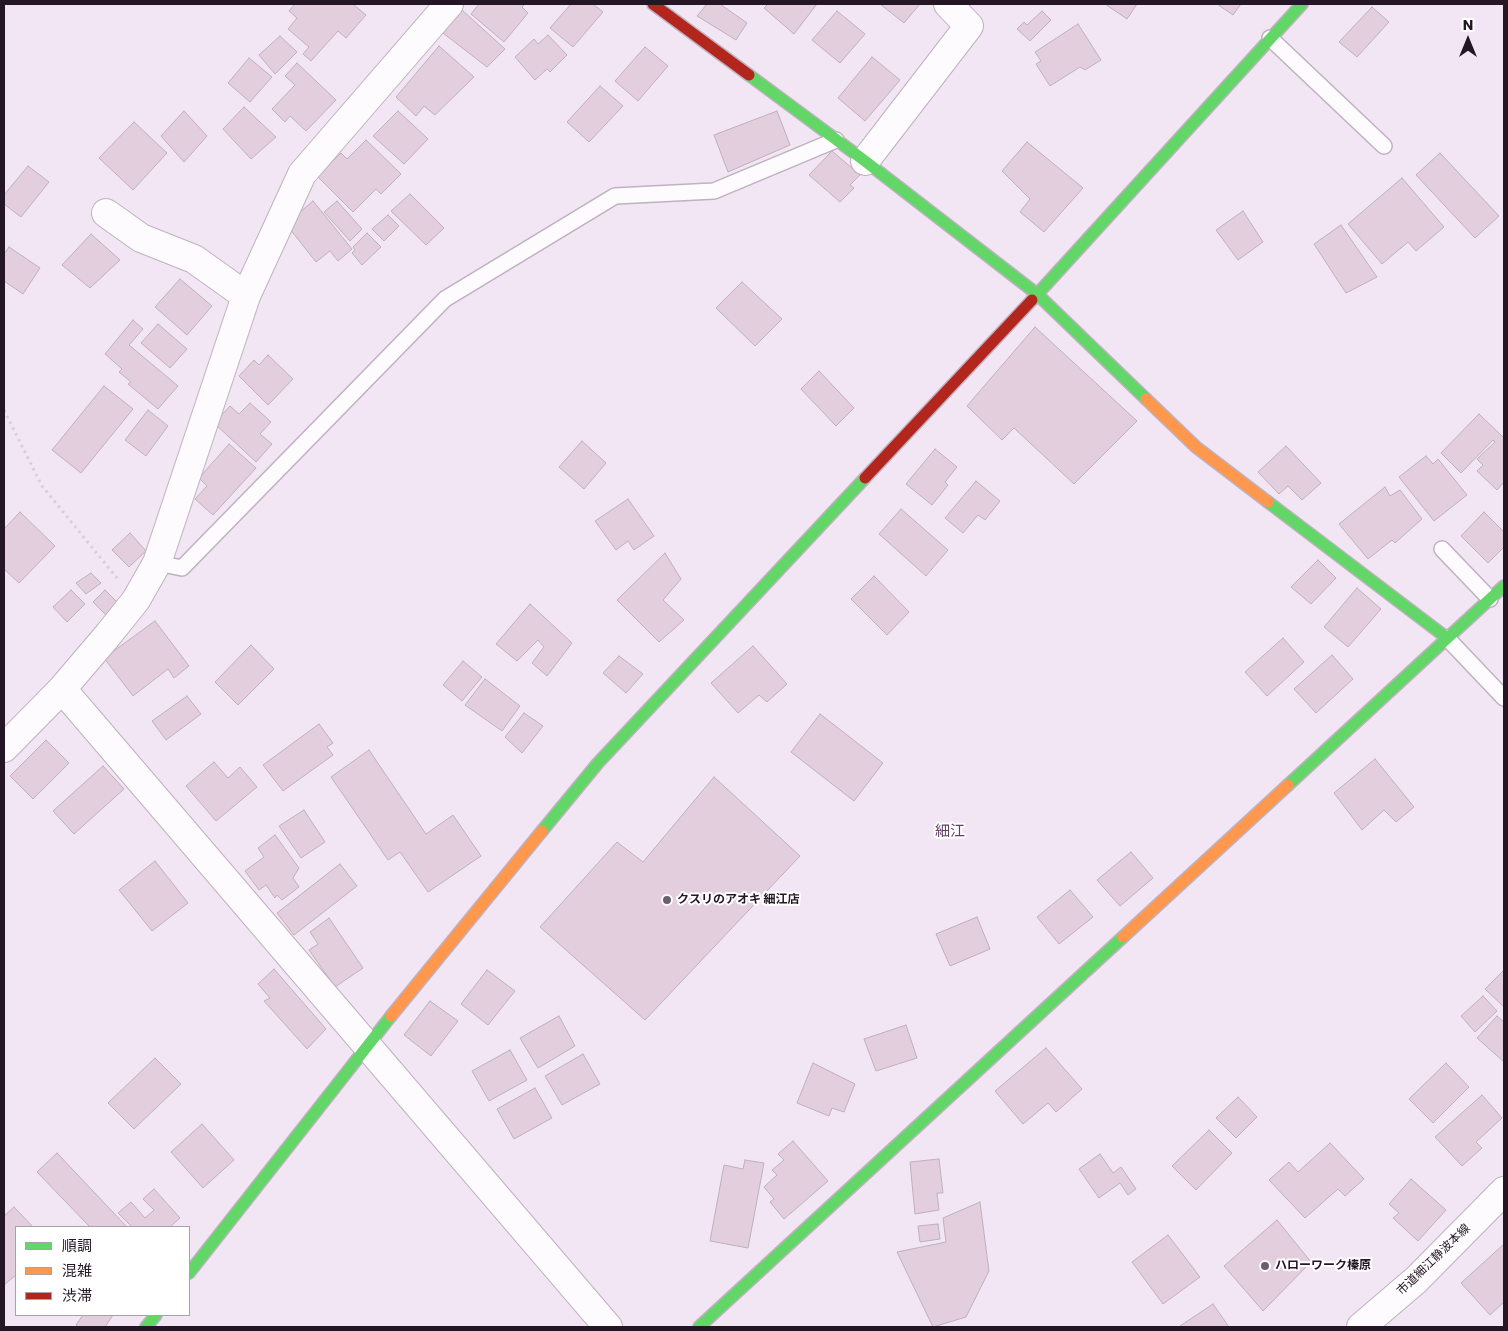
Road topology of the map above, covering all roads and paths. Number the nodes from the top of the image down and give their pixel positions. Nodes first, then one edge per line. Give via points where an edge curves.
1 (449, 4) edge
2 (653, 4) edge
3 (948, 4) edge
4 (1302, 4) edge
5 (1270, 38) junction
6 (836, 140) junction
7 (1384, 146) dead end
8 (865, 161) junction
9 (106, 213) dead end
10 (1037, 294) junction
11 (246, 296) junction
12 (4, 410) edge
13 (1442, 549) dead end
14 (157, 563) junction
15 (1504, 586) edge
16 (1490, 599) junction
17 (136, 600) junction
18 (1447, 638) junction
19 (62, 689) junction
20 (1504, 698) edge
21 (4, 748) edge
22 (367, 1045) junction
23 (1504, 1191) edge
24 (190, 1272) edge
25 (155, 1316) edge
26 (146, 1327) edge
27 (608, 1327) edge
28 (699, 1327) edge
29 (1361, 1327) edge

1 - 11 street via 302,174
2 - 6 street
3 - 8 street via 970,26
4 - 5 street
5 - 7 lane
5 - 10 street
6 - 8 street
6 - 14 lane via 714,190 615,196 445,299 182,568
8 - 10 street
9 - 11 street via 141,238 194,259
10 - 18 street via 1196,446
10 - 22 street via 598,764
11 - 14 street
12 - 17 path via 42,486
13 - 16 lane
14 - 17 street
15 - 16 street
16 - 18 street
17 - 19 street
18 - 20 lane
18 - 28 street
19 - 21 street
19 - 22 street
22 - 24 street
22 - 27 street
23 - 29 street, 市道細江静波本線 via 1416,1280
25 - 26 street

